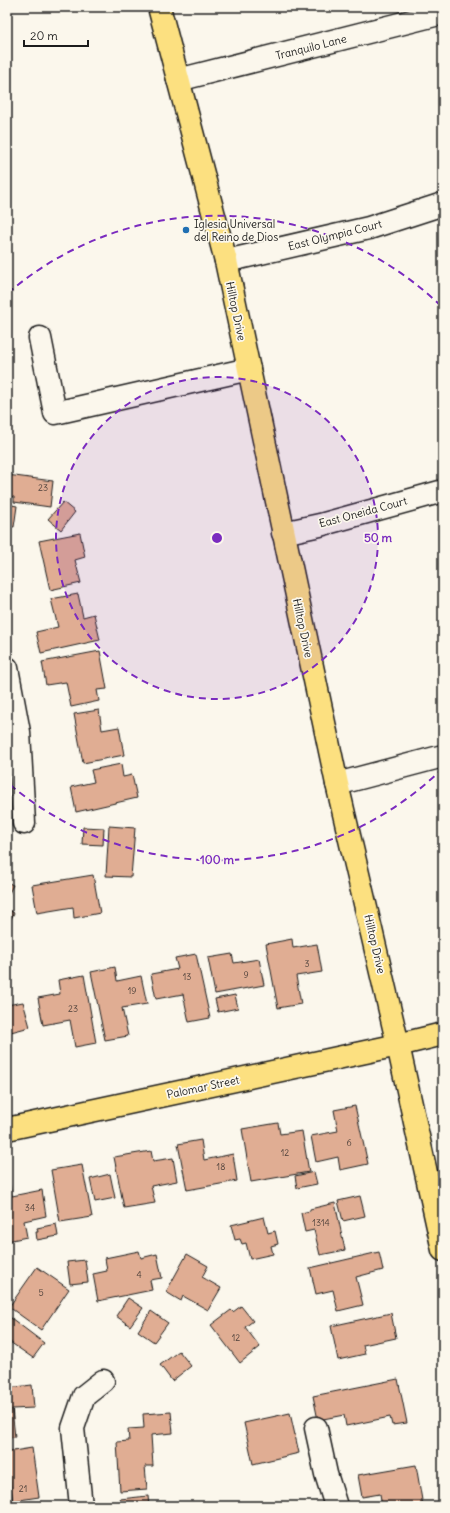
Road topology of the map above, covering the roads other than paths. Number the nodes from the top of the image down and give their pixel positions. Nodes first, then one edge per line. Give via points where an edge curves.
1 (159, 7) edge
2 (443, 13) edge
3 (178, 80) junction
4 (443, 204) edge
5 (226, 261) junction
6 (40, 338) dead end
7 (249, 369) junction
8 (443, 491) edge
9 (283, 533) junction
10 (7, 668) edge
11 (443, 756) edge
12 (338, 784) junction
13 (24, 823) dead end
14 (443, 1034) edge
15 (398, 1045) junction
16 (7, 1128) edge
17 (443, 1250) edge
18 (103, 1381) dead end
19 (316, 1428) dead end
20 (81, 1506) edge
21 (336, 1506) edge

1 - 3 main road, Hilltop Drive
2 - 3 street, Tranquilo Lane
3 - 5 main road, Hilltop Drive
4 - 5 street, East Olympia Court via 369,228
5 - 7 main road, Hilltop Drive
6 - 7 street via 55,413
7 - 9 main road, Hilltop Drive
8 - 9 street, East Oneida Court
9 - 12 main road, Hilltop Drive
10 - 13 street via 19,732
11 - 12 street
12 - 15 main road, Hilltop Drive
14 - 15 main road, Palomar Street
15 - 16 main road, Palomar Street
15 - 17 main road, Hilltop Drive
18 - 20 street via 84,1396 73,1428
19 - 21 street

